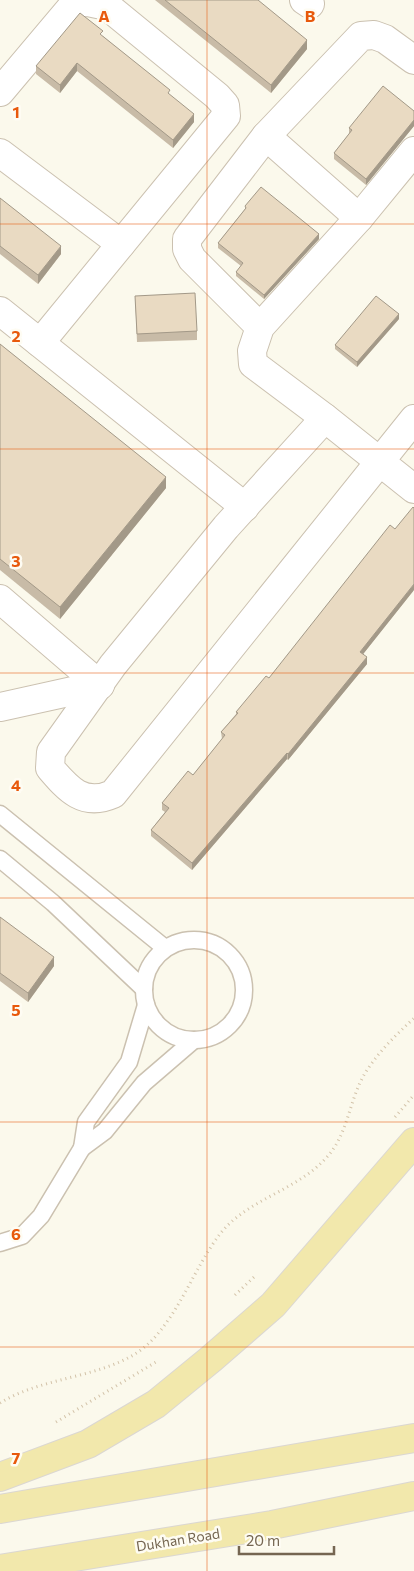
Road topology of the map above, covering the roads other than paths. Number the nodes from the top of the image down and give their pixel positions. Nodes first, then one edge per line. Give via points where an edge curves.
1 (110, 3) edge
2 (414, 60) edge
3 (0, 92) edge
4 (266, 136) junction
5 (414, 151) edge
6 (0, 153) edge
7 (359, 218) junction
8 (121, 244) junction
9 (0, 311) edge
10 (260, 327) junction
11 (40, 343) junction
12 (325, 418) junction
13 (414, 418) edge
14 (379, 462) junction
15 (414, 488) edge
16 (244, 507) junction
17 (0, 599) edge
18 (100, 685) junction
19 (0, 707) edge
20 (0, 814) edge
21 (0, 859) edge
22 (165, 948) junction
23 (145, 997) junction
24 (194, 1040) junction
25 (414, 1142) edge
26 (82, 1148) junction
27 (0, 1243) edge
28 (414, 1438) edge
29 (0, 1477) edge
30 (414, 1496) edge
31 (0, 1509) edge
32 (0, 1569) edge

1 - 3 street via 75,3
1 - 8 street via 226,105 226,116
2 - 4 street via 385,39 374,35 362,36
4 - 7 street
4 - 10 street via 187,239 192,259
5 - 7 street
6 - 8 street
7 - 10 street
8 - 11 street
9 - 11 street
10 - 12 street via 252,351 253,364
11 - 16 street
12 - 14 street
12 - 16 street
13 - 14 street
14 - 15 street
14 - 18 street via 113,794 101,799 83,797 64,785 50,768 51,752
16 - 18 street
17 - 18 street
18 - 19 street
20 - 22 lane
21 - 23 lane via 53,902
22 - 23 lane via 147,974
22 - 24 lane via 195,939 211,942 225,949 243,975 245,991 235,1020 210,1038
23 - 24 lane via 153,1019 164,1030 178,1038
23 - 26 lane via 129,1062 86,1122
24 - 26 lane via 144,1083 105,1131
25 - 29 main road via 273,1305 163,1398 88,1444
26 - 27 lane via 41,1216 22,1236
28 - 31 main road
30 - 32 main road, Dukhan Road via 272,1525

